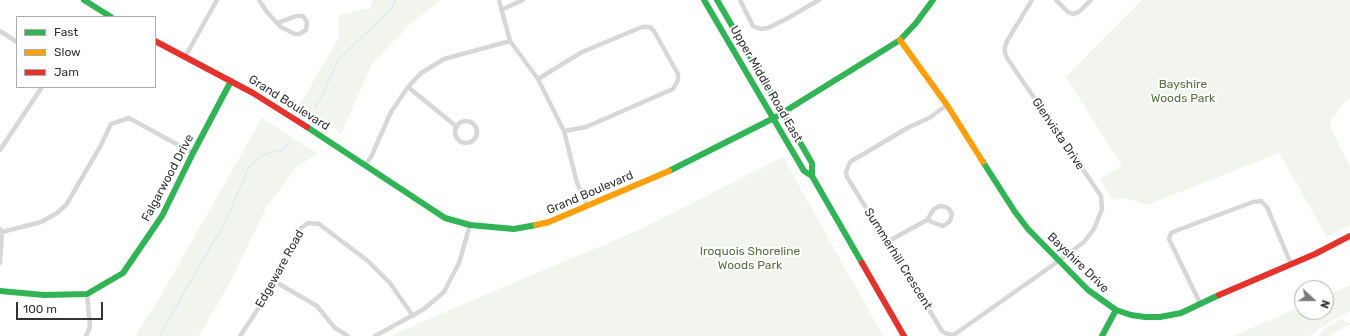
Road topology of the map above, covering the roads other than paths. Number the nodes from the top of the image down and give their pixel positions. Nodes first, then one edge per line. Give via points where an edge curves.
1 (84, 0) edge
2 (218, 0) edge
3 (259, 0) edge
4 (499, 0) edge
5 (523, 0) edge
6 (704, 0) edge
7 (717, 0) edge
8 (740, 0) edge
9 (820, 0) edge
10 (933, 0) edge
11 (1032, 0) edge
12 (1056, 0) edge
13 (1091, 0) edge
14 (501, 10) junction
15 (109, 16) edge
16 (277, 23) junction
17 (0, 31) edge
18 (900, 40) junction
19 (16, 41) edge
20 (510, 41) junction
21 (156, 42) edge
22 (185, 57) junction
23 (538, 80) junction
24 (231, 82) junction
25 (408, 87) junction
26 (41, 88) edge
27 (947, 105) junction
28 (782, 113) junction
29 (774, 118) junction
30 (457, 127) junction
31 (564, 131) junction
32 (0, 150) edge
33 (193, 153) junction
34 (365, 165) junction
35 (812, 176) junction
36 (588, 205) junction
37 (927, 220) junction
38 (470, 225) junction
39 (1, 230) edge
40 (1350, 236) edge
41 (887, 242) junction
42 (1059, 261) junction
43 (0, 263) edge
44 (1291, 264) junction
45 (274, 281) junction
46 (0, 291) edge
47 (87, 294) junction
48 (1200, 303) junction
49 (1116, 310) junction
50 (413, 316) junction
51 (86, 336) edge
52 (240, 336) edge
53 (348, 336) edge
54 (375, 336) edge
55 (904, 336) edge
56 (1102, 336) edge

1 - 15 street
2 - 22 street
3 - 16 street
4 - 14 street
5 - 14 street
6 - 29 street, Upper Middle Road East
7 - 28 street, Upper Middle Road East
8 - 9 street via 753,26 761,29 768,28
10 - 18 street, Grand Boulevard
11 - 42 street, Glenvista Drive via 1007,41 1004,53 1101,196 1102,209 1094,229 1084,242
12 - 13 street via 1073,14 1079,12
14 - 20 street
16 - 16 street via 299,34 306,30 307,22 303,16 296,16
17 - 19 street
18 - 27 street, Bayshire Drive
18 - 28 street, Grand Boulevard
20 - 23 street
20 - 25 street via 444,58 421,73
21 - 22 street, Grand Boulevard
22 - 24 street, Grand Boulevard
23 - 31 street
23 - 31 street via 582,52 642,27 650,27 654,31 678,74 673,89 586,126
24 - 33 street, Falgarwood Drive
24 - 34 street, Grand Boulevard via 288,114
25 - 30 street
25 - 34 street via 391,112
26 - 32 street
27 - 41 street, Summerhill Crescent via 929,118 850,162 847,167 847,177
27 - 42 street, Bayshire Drive via 1015,212
28 - 29 street, Grand Boulevard
28 - 35 street, Upper Middle Road East via 812,163
29 - 35 street, Upper Middle Road East via 804,171
29 - 36 street, Grand Boulevard via 659,176
30 - 30 street via 455,134 458,140 469,143 474,139 476,132 472,124 462,122
31 - 36 street via 577,183
33 - 39 street via 129,118 111,124 66,205 41,222
33 - 47 street, Falgarwood Drive via 162,216 123,272
34 - 38 street, Grand Boulevard via 445,218
35 - 55 street, Upper Middle Road East
36 - 38 street, Grand Boulevard via 549,222 514,229
37 - 37 street via 945,225 950,221 952,214 946,207 940,206 934,209
37 - 41 street
38 - 50 street via 459,263 444,292
39 - 43 street
40 - 44 street, Bayshire Drive
41 - 42 street, Summerhill Crescent via 942,331 951,335
42 - 49 street, Bayshire Drive via 1088,290
44 - 48 street, Bayshire Drive
44 - 48 street via 1267,207 1261,201 1178,230 1169,239
45 - 50 street, Edgeware Road via 301,228 308,223 319,224 381,273
45 - 52 street, Edgeware Road
45 - 53 street via 317,306 335,328
46 - 47 street via 44,295
47 - 51 street via 90,327
48 - 49 street, Bayshire Drive via 1181,313 1160,316 1131,315
49 - 56 street
50 - 54 street

